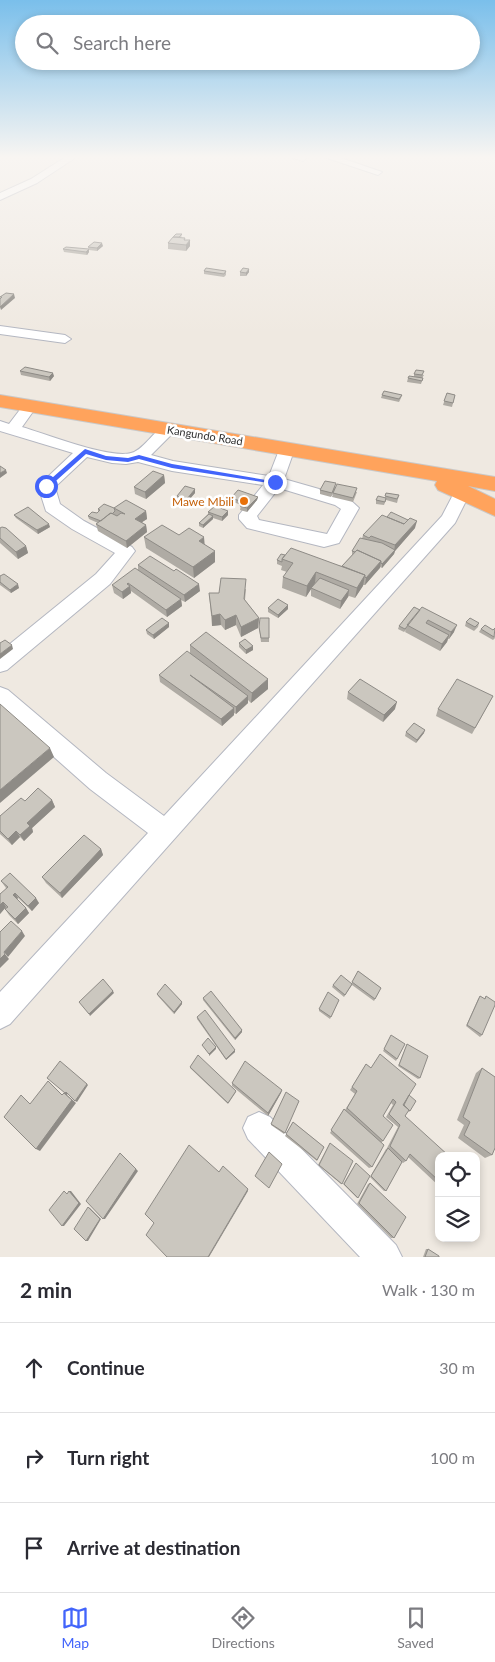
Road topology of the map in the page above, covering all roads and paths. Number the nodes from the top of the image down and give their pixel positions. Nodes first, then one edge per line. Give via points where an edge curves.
1 (0, 330) edge
2 (65, 340) dead end
3 (0, 401) edge
4 (30, 406) junction
5 (6, 428) edge
6 (170, 430) junction
7 (287, 448) junction
8 (85, 451) junction
9 (139, 457) junction
10 (410, 469) junction
11 (275, 482) junction
12 (495, 484) edge
13 (462, 493) junction
14 (495, 508) edge
15 (0, 664) edge
16 (0, 696) edge
17 (166, 832) junction
18 (0, 1014) edge
19 (259, 1128) dead end
20 (384, 1257) edge

1 - 2 street
3 - 4 highway, Kangundo Road
4 - 5 street
4 - 6 highway, Kangundo Road
5 - 8 street
6 - 7 highway, Kangundo Road
6 - 9 street
7 - 10 highway, Kangundo Road
7 - 11 street
8 - 9 street via 106,458 128,460
8 - 15 street via 46,486 52,506 78,525 126,551 103,579
9 - 11 street via 172,466
10 - 12 highway, Kangundo Road
10 - 13 highway, Kangundo Road
11 - 11 street via 248,515 248,520 253,524 324,541 333,538 350,508 347,504
13 - 14 highway, Kangundo Road
13 - 17 street via 448,519
16 - 17 street via 98,781
17 - 18 street
19 - 20 street

